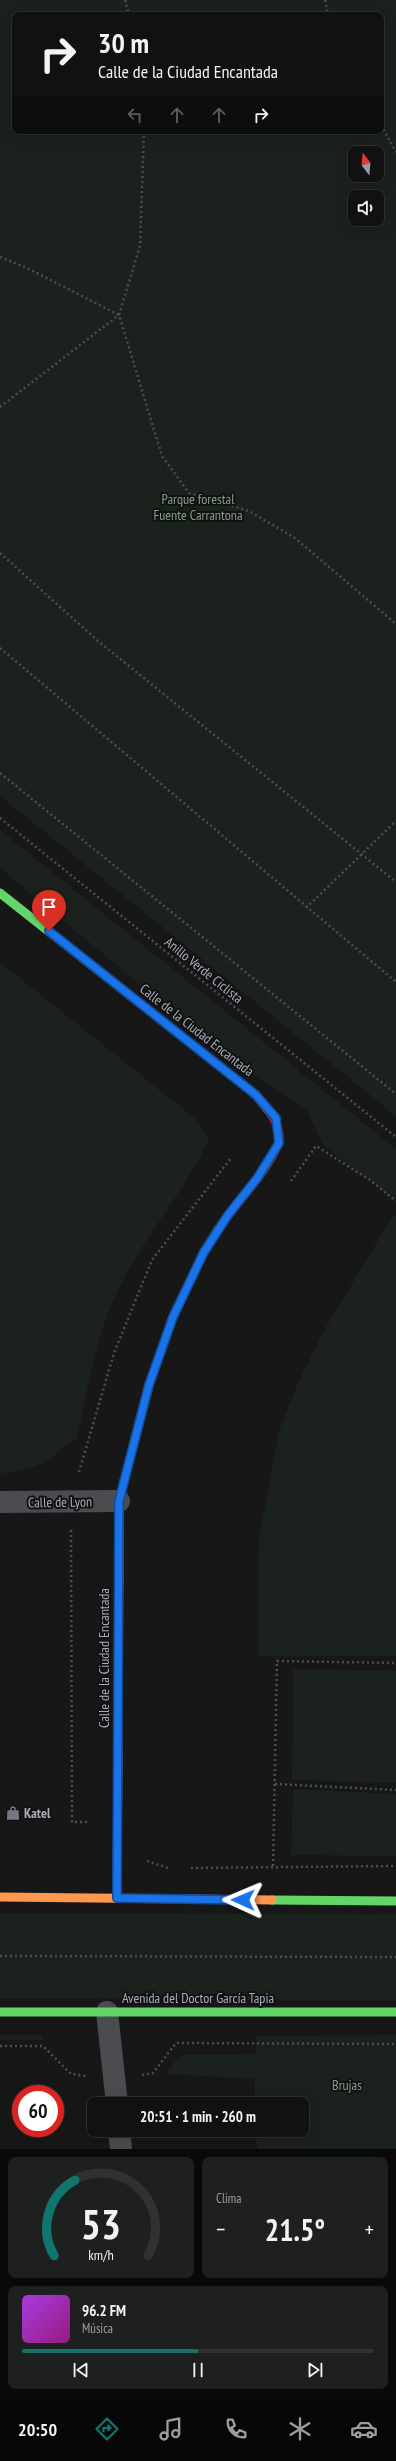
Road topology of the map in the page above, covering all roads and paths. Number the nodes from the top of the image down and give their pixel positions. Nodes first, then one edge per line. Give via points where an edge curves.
1 (125, 0) edge
2 (325, 0) edge
3 (128, 12) edge
4 (327, 12) edge
5 (384, 131) edge
6 (144, 134) edge
7 (396, 152) edge
8 (0, 257) edge
9 (119, 315) junction
10 (0, 407) edge
11 (0, 553) edge
12 (396, 624) edge
13 (0, 648) edge
14 (0, 773) edge
15 (0, 818) edge
16 (396, 821) edge
17 (363, 854) junction
18 (396, 882) edge
19 (0, 893) edge
20 (306, 908) junction
21 (396, 982) edge
22 (396, 1094) edge
23 (396, 1137) edge
24 (290, 1182) dead end
25 (396, 1201) edge
26 (119, 1501) junction
27 (0, 1502) edge
28 (396, 1663) edge
29 (275, 1784) junction
30 (396, 1790) edge
31 (145, 1856) dead end
32 (273, 1866) junction
33 (396, 1866) edge
34 (186, 1868) dead end
35 (170, 1869) dead end
36 (0, 1897) edge
37 (117, 1898) junction
38 (396, 1901) edge
39 (0, 1956) edge
40 (396, 1957) edge
41 (0, 2012) edge
42 (107, 2012) junction
43 (396, 2012) edge
44 (396, 2044) edge
45 (0, 2046) edge
46 (114, 2079) junction
47 (115, 2097) edge
48 (120, 2137) edge
49 (121, 2149) edge

1 - 3 path
2 - 4 path
5 - 7 path
6 - 9 path via 140,246
8 - 9 path
9 - 10 path
9 - 12 path via 162,456 189,493 248,511 294,538
11 - 17 path via 98,641
13 - 20 path
14 - 22 path
15 - 23 path, Anillo Verde Ciclista
16 - 17 path
17 - 18 path
17 - 20 path
19 - 26 street, Calle de la Ciudad Encantada via 256,1095 276,1118 279,1143 204,1252 173,1317 149,1385
20 - 21 path
24 - 25 path via 316,1146 370,1180
26 - 27 street, Calle de Lyon
26 - 37 street, Calle de la Ciudad Encantada
28 - 29 path via 277,1661
29 - 30 path
29 - 32 path
31 - 35 path via 147,1863
32 - 33 path
32 - 34 path
36 - 37 street
37 - 38 street
39 - 40 path
41 - 42 street, Avenida del Doctor García Tapia
42 - 43 street, Avenida del Doctor García Tapia
42 - 46 street
44 - 46 path via 176,2043 153,2073
45 - 46 path via 42,2046 71,2074
46 - 47 street
48 - 49 street

